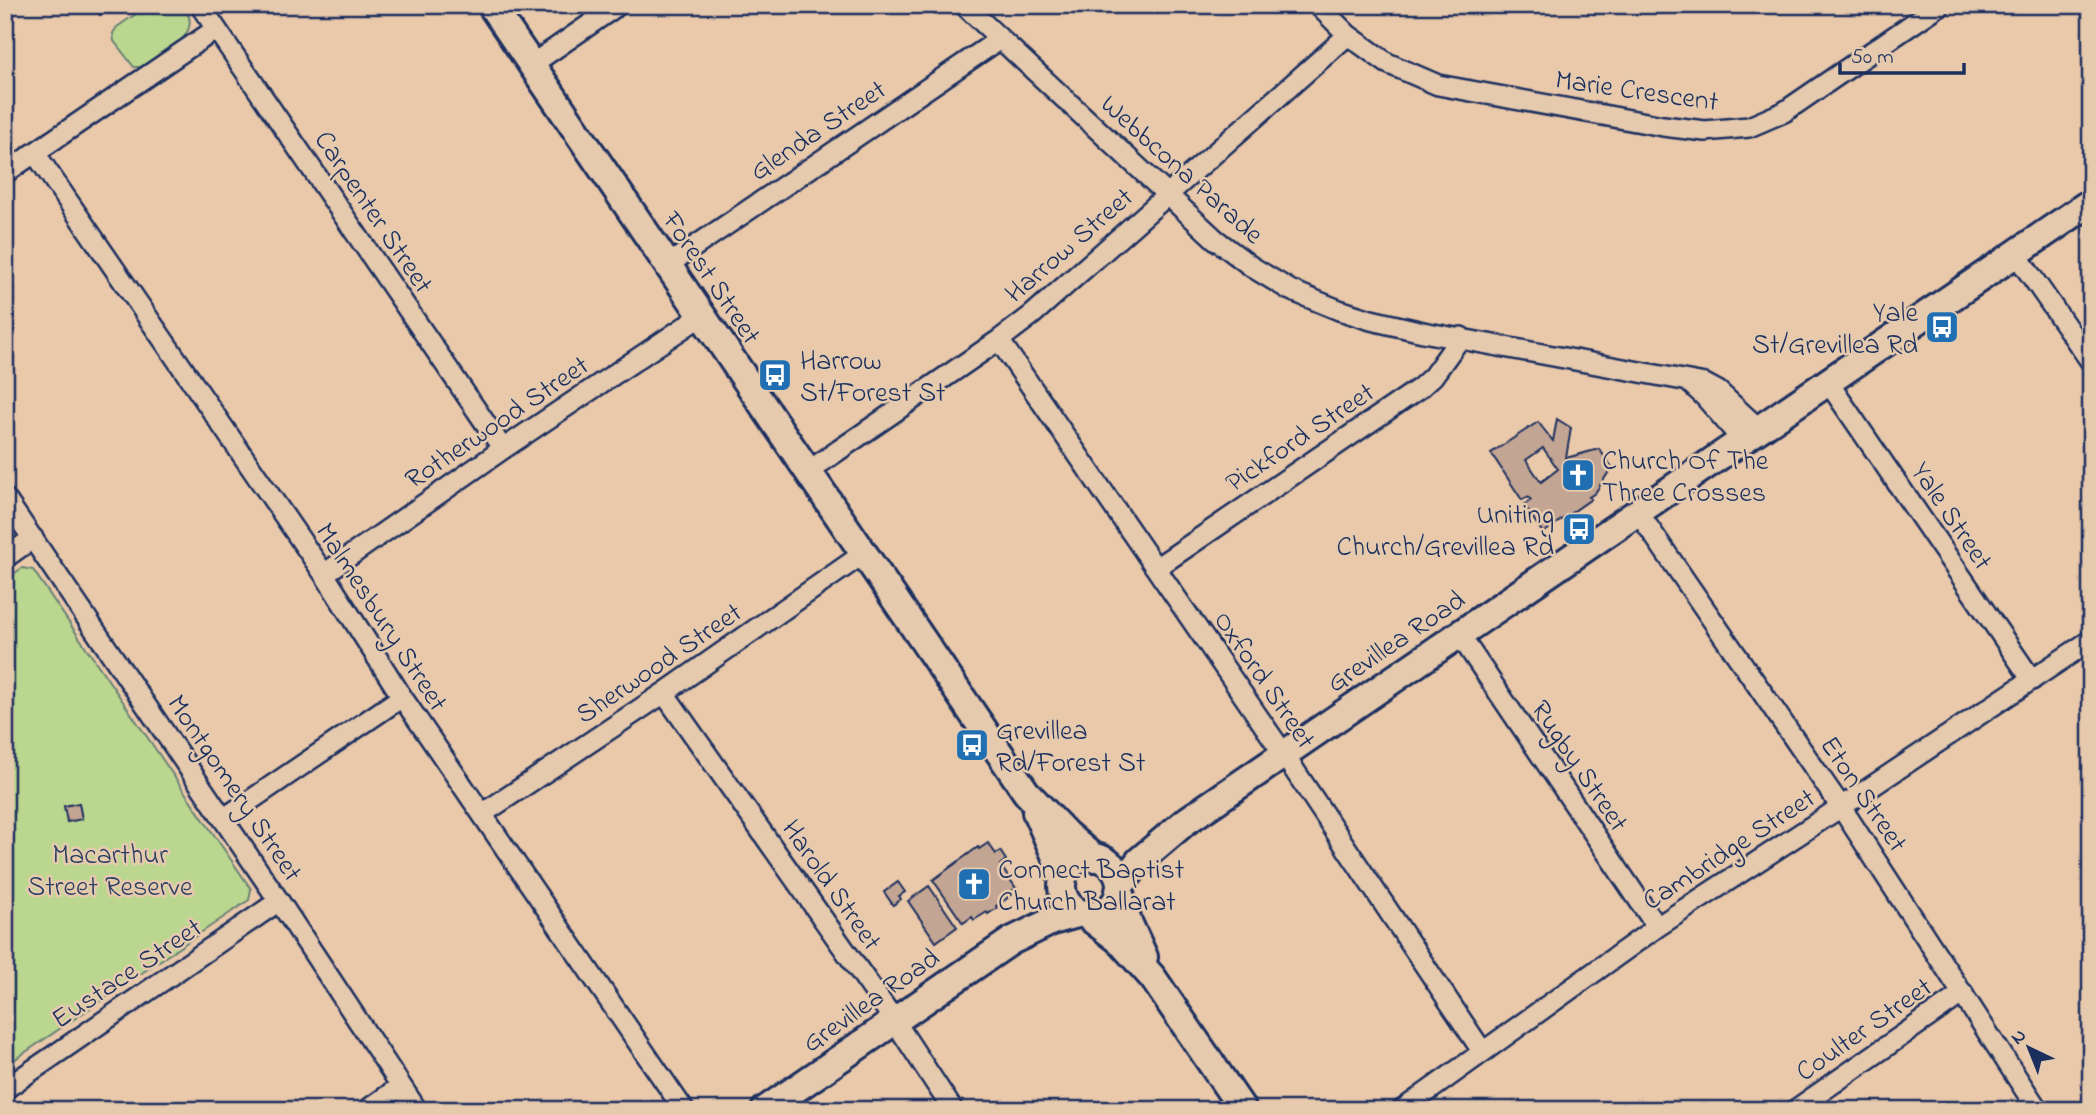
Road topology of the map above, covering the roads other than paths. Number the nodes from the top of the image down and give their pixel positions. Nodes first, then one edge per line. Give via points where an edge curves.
1 (200, 5) edge
2 (491, 5) edge
3 (618, 5) edge
4 (964, 5) edge
5 (1318, 5) edge
6 (1940, 5) edge
7 (216, 29) junction
8 (1348, 35) junction
9 (1000, 39) junction
10 (531, 65) junction
11 (35, 153) junction
12 (5, 173) edge
13 (1167, 196) junction
14 (2091, 202) edge
15 (2015, 254) junction
16 (666, 266) junction
17 (701, 317) junction
18 (1461, 337) junction
19 (999, 340) junction
20 (2091, 362) edge
21 (1828, 382) junction
22 (1751, 435) junction
23 (503, 449) junction
24 (807, 472) junction
25 (5, 498) edge
26 (1637, 512) junction
27 (33, 538) junction
28 (863, 554) junction
29 (5, 558) edge
30 (1156, 568) junction
31 (324, 574) junction
32 (1459, 634) junction
33 (2091, 640) edge
34 (2032, 680) junction
35 (664, 692) junction
36 (402, 697) junction
37 (1283, 754) junction
38 (1026, 792) junction
39 (1841, 807) junction
40 (482, 814) junction
41 (223, 818) junction
42 (1185, 821) junction
43 (1098, 859) junction
44 (1063, 882) junction
45 (1119, 889) junction
46 (279, 901) junction
47 (1083, 914) junction
48 (1657, 927) junction
49 (1011, 941) junction
50 (1153, 978) junction
51 (1963, 993) junction
52 (894, 1020) junction
53 (1482, 1051) junction
54 (401, 1086) junction
55 (5, 1088) edge
56 (367, 1110) edge
57 (417, 1110) edge
58 (684, 1110) edge
59 (765, 1110) edge
60 (954, 1110) edge
61 (1244, 1110) edge
62 (1402, 1110) edge
63 (1794, 1110) edge
64 (2038, 1110) edge

1 - 7 street, Carpenter Street
2 - 10 street, Forest Street
3 - 10 street
4 - 9 street, Webbcona Parade
5 - 8 street, Marie Crescent
6 - 8 street, Marie Crescent via 1784,112 1730,130 1662,126 1438,85 1387,63
7 - 11 street
7 - 23 street, Carpenter Street
8 - 13 street, Harrow Street
9 - 13 street, Webbcona Parade
9 - 16 street, Glenda Street
10 - 16 street, Forest Street
11 - 12 street
11 - 31 street, Malmesbury Street
13 - 18 street, Webbcona Parade via 1215,239 1290,290 1371,320
13 - 19 street, Harrow Street
14 - 15 street, Grevillea Road
15 - 20 street
15 - 21 street, Grevillea Road
16 - 17 street, Forest Street
17 - 23 street, Rotherwood Street
17 - 24 street, Forest Street
18 - 22 street, Webbcona Parade via 1682,380
18 - 30 street, Pickford Street via 1420,388
19 - 24 street, Harrow Street
19 - 30 street, Oxford Street
21 - 22 street, Grevillea Road
21 - 34 street, Yale Street
22 - 26 street, Grevillea Road
23 - 31 street, Rotherwood Street
24 - 28 street, Forest Street
25 - 27 street, Montgomery Street
26 - 32 street, Grevillea Road
26 - 39 street, Eton Street
27 - 29 street
27 - 41 street, Montgomery Street
28 - 35 street, Sherwood Street
28 - 38 street, Forest Street
30 - 37 street, Oxford Street
31 - 36 street, Malmesbury Street
32 - 37 street, Grevillea Road
32 - 48 street, Rugby Street
33 - 34 street, Cambridge Street
34 - 39 street, Cambridge Street
35 - 40 street, Sherwood Street
35 - 52 street, Harold Street
36 - 40 street, Malmesbury Street
36 - 41 street
37 - 42 street, Grevillea Road
37 - 53 street, Oxford Street
38 - 43 street
38 - 44 street via 1052,846
39 - 48 street, Cambridge Street
39 - 51 street, Eton Street
40 - 58 street, Malmesbury Street
41 - 46 street, Montgomery Street
42 - 43 street, Grevillea Road via 1133,849
42 - 45 street, Grevillea Road via 1139,861
43 - 44 street, Grevillea Road via 1077,861
43 - 45 street via 1114,870
44 - 47 street via 1069,904
44 - 49 street, Grevillea Road via 1042,912
45 - 47 street, Grevillea Road via 1107,910
45 - 50 street
46 - 54 street, Montgomery Street
46 - 55 street, Eustace Street
47 - 49 street, Grevillea Road via 1052,921
47 - 50 street via 1120,941
48 - 53 street, Cambridge Street
49 - 52 street, Grevillea Road
50 - 61 street
51 - 63 street, Coulter Street
51 - 64 street, Eton Street
52 - 59 street, Grevillea Road
52 - 60 street, Harold Street
53 - 62 street, Cambridge Street
54 - 56 street
54 - 57 street, Montgomery Street

